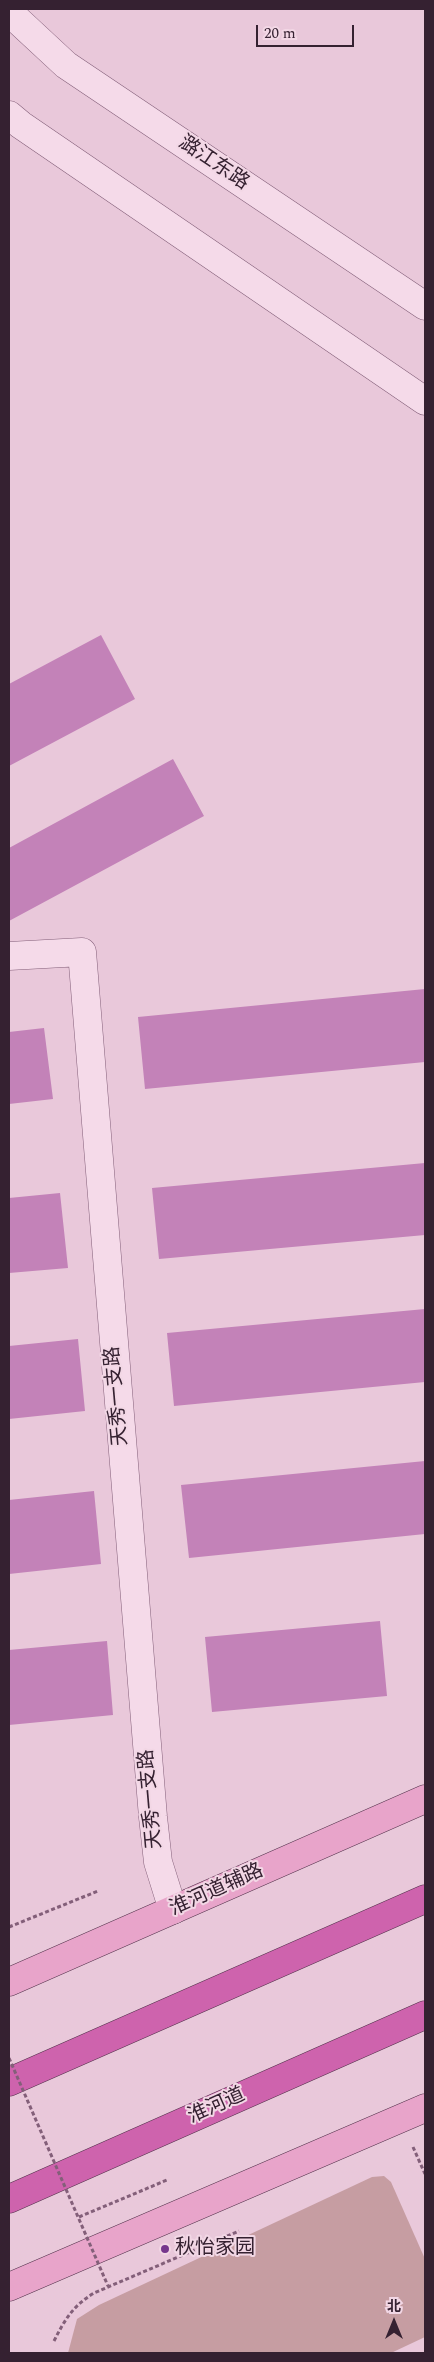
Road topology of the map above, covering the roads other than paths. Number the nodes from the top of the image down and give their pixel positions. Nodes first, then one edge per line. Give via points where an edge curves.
1 (9, 12) edge
2 (9, 115) edge
3 (425, 306) edge
4 (425, 402) edge
5 (9, 956) edge
6 (425, 1799) edge
7 (425, 1898) edge
8 (173, 1910) junction
9 (9, 1982) edge
10 (425, 2015) edge
11 (9, 2082) edge
12 (425, 2108) edge
13 (9, 2199) edge
14 (9, 2287) edge

1 - 3 street, 潞江东路 via 66,64
2 - 4 street
5 - 8 street, 天秀一支路 via 82,952 153,1817 158,1862
6 - 8 main road, 淮河道辅路
7 - 11 highway
8 - 9 main road, 淮河道辅路
10 - 13 highway, 淮河道
12 - 14 main road

